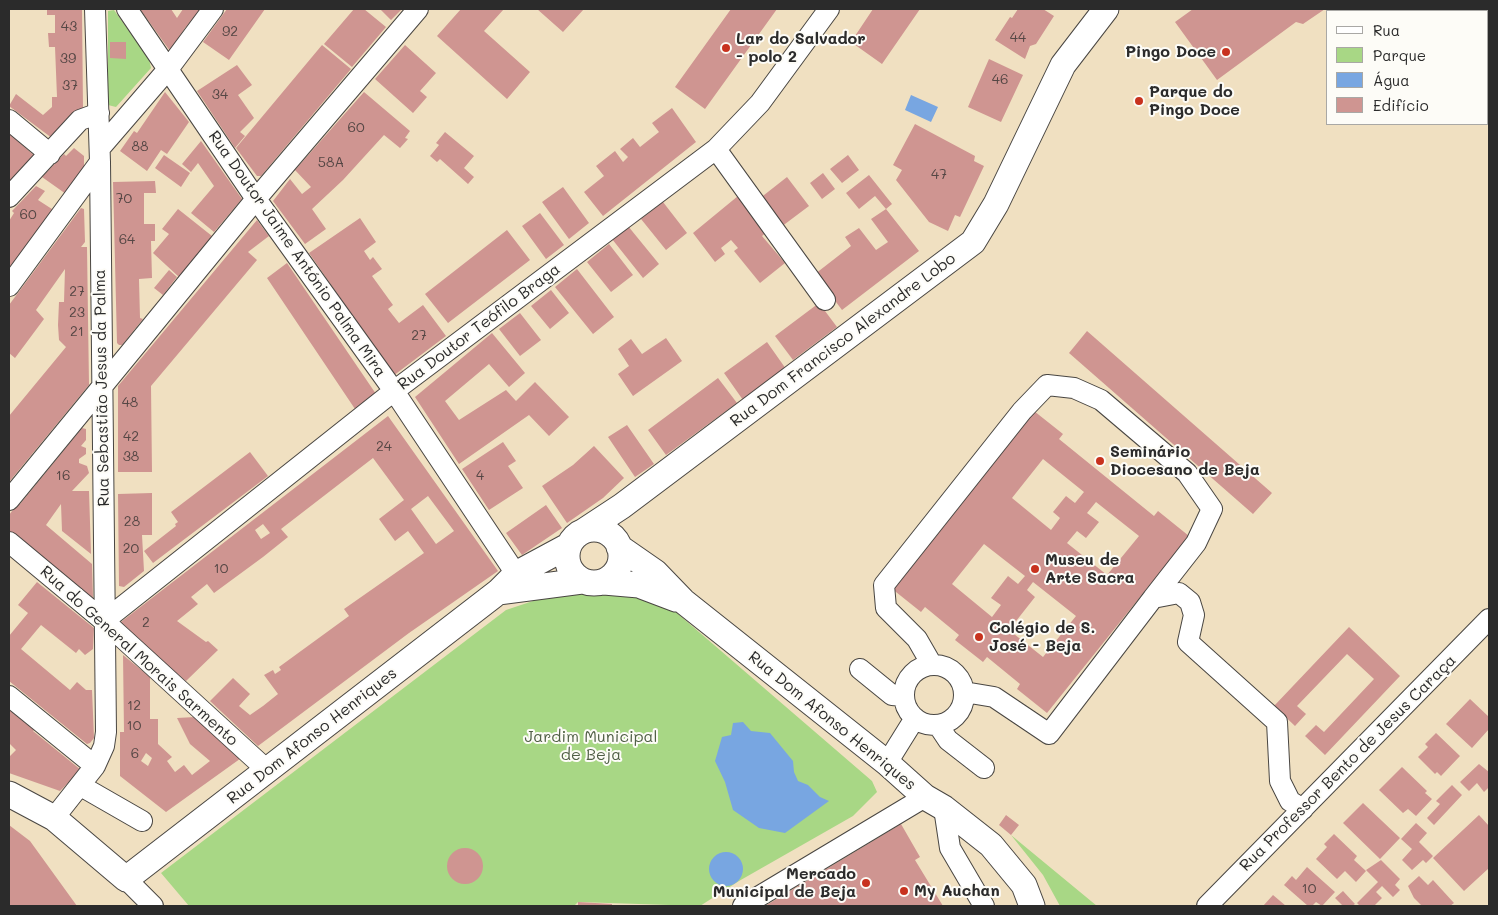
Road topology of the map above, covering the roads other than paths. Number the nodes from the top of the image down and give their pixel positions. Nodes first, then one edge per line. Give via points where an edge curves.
1 (95, 9) edge
2 (127, 9) edge
3 (214, 9) edge
4 (418, 9) edge
5 (829, 9) edge
6 (1106, 9) edge
7 (169, 68) junction
8 (99, 113) junction
9 (9, 120) edge
10 (716, 149) junction
11 (50, 154) junction
12 (100, 155) junction
13 (9, 196) edge
14 (256, 199) junction
15 (9, 286) edge
16 (825, 300) dead end
17 (102, 387) junction
18 (394, 391) junction
19 (9, 500) edge
20 (616, 510) junction
21 (576, 538) junction
22 (9, 542) edge
23 (617, 544) junction
24 (516, 574) junction
25 (593, 581) junction
26 (498, 592) junction
27 (1154, 598) junction
28 (683, 601) junction
29 (1489, 619) edge
30 (104, 621) junction
31 (932, 664) junction
32 (860, 668) dead end
33 (964, 692) junction
34 (9, 696) edge
35 (904, 696) junction
36 (915, 718) junction
37 (938, 725) junction
38 (886, 764) junction
39 (95, 766) junction
40 (984, 768) dead end
41 (267, 770) junction
42 (81, 786) junction
43 (9, 794) edge
44 (934, 803) junction
45 (1302, 809) junction
46 (54, 818) junction
47 (142, 821) dead end
48 (126, 880) junction
49 (153, 906) edge
50 (743, 906) edge
51 (984, 906) edge
52 (1032, 906) edge
53 (1207, 906) edge

1 - 8 street, Rua Sebastião Jesus da Palma
2 - 7 street, Rua Doutor Jaime António Palma Mira
3 - 7 street
4 - 14 street
5 - 10 street, Rua Doutor Teófilo Braga via 760,103
6 - 20 main road, Rua Dom Francisco Alexandre Lobo via 1063,65 996,204 973,242
7 - 12 street
7 - 14 street, Rua Doutor Jaime António Palma Mira
8 - 11 street via 80,120
8 - 12 street, Rua Sebastião Jesus da Palma
9 - 11 street
10 - 16 street
10 - 18 street, Rua Doutor Teófilo Braga
11 - 13 street
12 - 15 street
12 - 17 street, Rua Sebastião Jesus da Palma
14 - 17 street
14 - 18 street, Rua Doutor Jaime António Palma Mira
17 - 19 street
17 - 30 street, Rua Sebastião Jesus da Palma
18 - 24 street, Rua Doutor Jaime António Palma Mira
18 - 30 street, Rua Doutor Teófilo Braga
20 - 21 main road, Rua Dom Francisco Alexandre Lobo
20 - 23 main road
21 - 23 main road via 598,529 611,535
21 - 24 main road, Rua Dom Afonso Henriques
21 - 25 main road via 567,562 570,570
22 - 30 street, Rua do General Morais Sarmento
23 - 25 main road via 620,564 611,578
23 - 28 main road, Rua Dom Afonso Henriques via 655,572
24 - 26 main road, Rua Dom Afonso Henriques
25 - 26 main road
25 - 28 main road via 638,584
26 - 41 main road, Rua Dom Afonso Henriques
27 - 31 street via 1196,543 1212,509 1187,473 1101,400 1074,388 1046,385 884,585 886,608 917,639
27 - 33 street via 1049,734 994,697
27 - 45 street via 1179,593 1190,602 1194,614 1188,642 1277,722 1280,780 1290,801
28 - 38 main road, Rua Dom Afonso Henriques
29 - 45 street, Rua Professor Bento de Jesus Caraça
30 - 39 street, Rua Sebastião Jesus da Palma via 106,732
30 - 41 street, Rua do General Morais Sarmento
31 - 33 street via 950,669 957,675
31 - 35 street via 909,678
32 - 35 street via 892,695
33 - 37 street via 955,717
34 - 39 street
35 - 36 street via 909,712
36 - 37 street
36 - 38 street
37 - 40 street via 948,740
38 - 44 main road, Rua Dom Afonso Henriques
39 - 42 street, Rua Sebastião Jesus da Palma
41 - 48 main road, Rua Dom Afonso Henriques
42 - 46 street, Rua Sebastião Jesus da Palma
42 - 47 street
43 - 46 main road
44 - 50 street
44 - 51 street via 950,848
44 - 52 main road, Rua Dom Afonso Henriques via 991,845 1024,886
45 - 53 street, Rua Professor Bento de Jesus Caraça
46 - 48 main road
48 - 49 street

